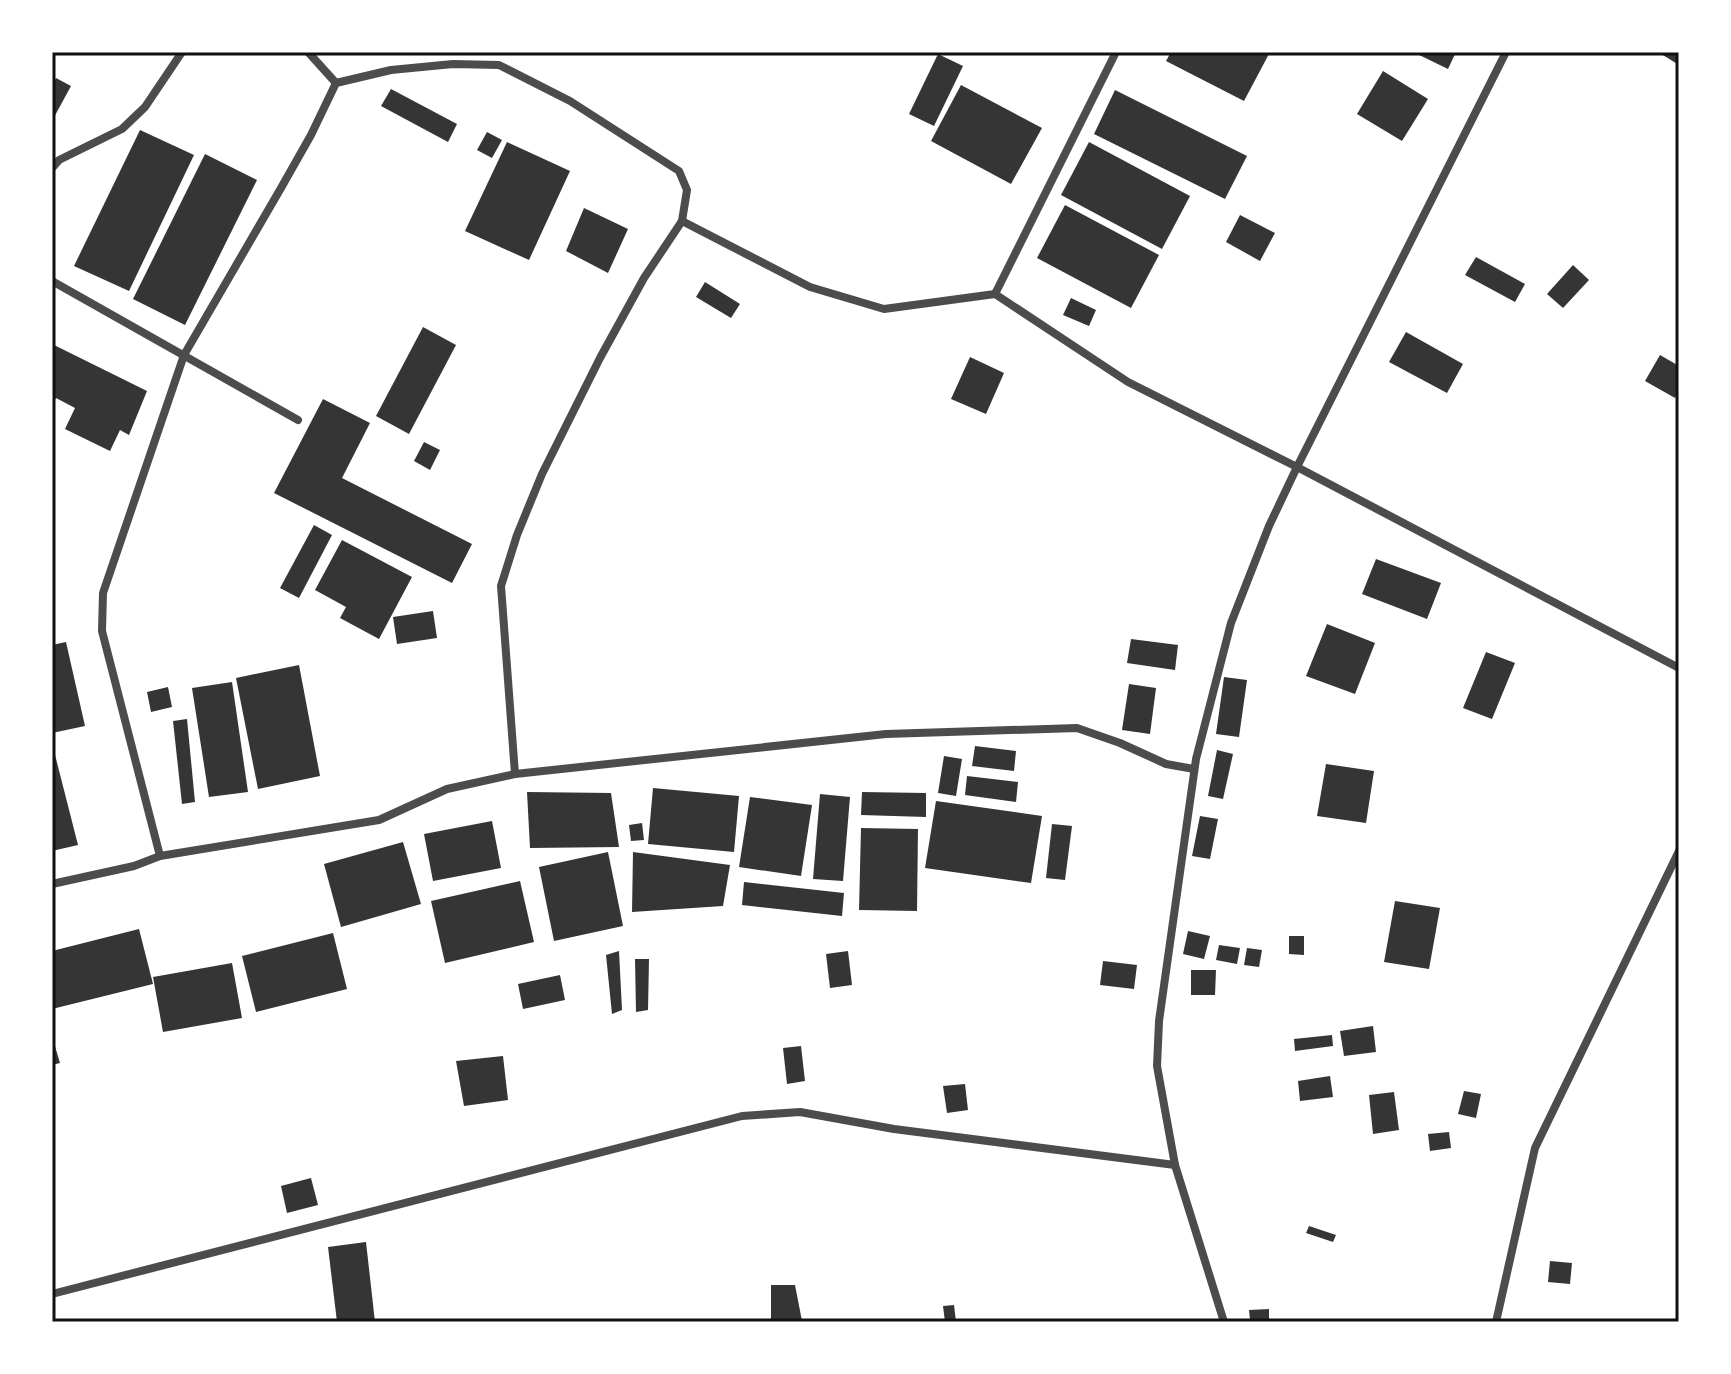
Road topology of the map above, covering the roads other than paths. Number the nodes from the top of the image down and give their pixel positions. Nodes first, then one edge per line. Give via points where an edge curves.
1 (182, 52) edge
2 (308, 52) edge
3 (1116, 52) edge
4 (1506, 52) edge
5 (336, 83) junction
6 (52, 168) edge
7 (682, 221) junction
8 (52, 281) edge
9 (995, 294) junction
10 (184, 355) junction
11 (298, 420) dead end
12 (1297, 467) junction
13 (1679, 668) edge
14 (1194, 769) junction
15 (515, 774) junction
16 (1679, 851) edge
17 (160, 856) junction
18 (52, 884) edge
19 (1175, 1165) junction
20 (52, 1294) edge
21 (1224, 1322) edge
22 (1496, 1322) edge

1 - 6 street via 145,107 122,129
2 - 5 street
3 - 9 street
4 - 12 street
5 - 7 street via 391,70 499,65 570,101 679,171 687,190
5 - 10 street
7 - 9 street via 810,287 884,309
7 - 15 street via 587,383 537,486 501,586
8 - 10 street
9 - 12 street via 1128,382
10 - 11 street
10 - 17 street via 103,593 102,631
12 - 13 street
12 - 14 street via 1231,623
14 - 15 street via 1166,764 1077,728 886,734
14 - 19 street via 1159,1021 1157,1066
15 - 17 street via 447,789 379,820
16 - 22 street via 1535,1148
17 - 18 street
19 - 20 street via 800,1112 742,1116
19 - 21 street

